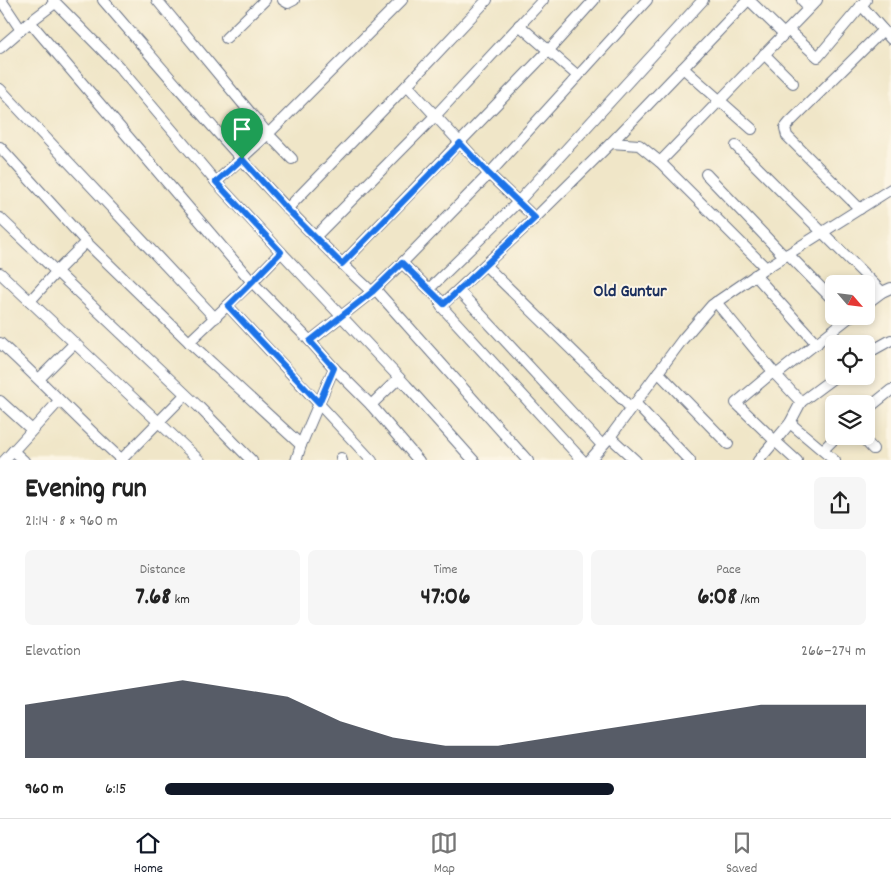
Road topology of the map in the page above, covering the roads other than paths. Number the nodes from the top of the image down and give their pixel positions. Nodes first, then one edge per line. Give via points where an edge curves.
1 (2, 0) edge
2 (102, 0) edge
3 (157, 0) edge
4 (265, 0) edge
5 (283, 0) edge
6 (294, 0) edge
7 (402, 0) edge
8 (487, 0) edge
9 (543, 0) edge
10 (594, 0) edge
11 (647, 0) edge
12 (703, 0) edge
13 (748, 0) edge
14 (54, 2) edge
15 (809, 2) edge
16 (864, 3) edge
17 (30, 22) junction
18 (520, 25) junction
19 (21, 30) junction
20 (883, 30) junction
21 (786, 32) junction
22 (226, 38) dead end
23 (891, 39) edge
24 (0, 48) edge
25 (549, 50) junction
26 (764, 54) junction
27 (683, 68) junction
28 (578, 76) junction
29 (793, 83) dead end
30 (407, 85) junction
31 (0, 89) edge
32 (719, 100) junction
33 (435, 116) junction
34 (752, 129) dead end
35 (268, 134) junction
36 (460, 143) junction
37 (611, 143) junction
38 (736, 146) dead end
39 (0, 147) edge
40 (242, 159) junction
41 (292, 159) dead end
42 (660, 162) junction
43 (489, 174) junction
44 (706, 174) dead end
45 (216, 182) junction
46 (891, 189) edge
47 (518, 202) junction
48 (287, 209) junction
49 (860, 209) junction
50 (0, 218) edge
51 (535, 218) junction
52 (822, 232) junction
53 (315, 237) junction
54 (86, 242) junction
55 (281, 252) junction
56 (786, 255) junction
57 (402, 263) junction
58 (342, 264) junction
59 (485, 265) junction
60 (766, 268) junction
61 (57, 271) junction
62 (0, 274) edge
63 (755, 276) junction
64 (252, 282) junction
65 (429, 289) junction
66 (373, 290) junction
67 (886, 290) edge
68 (458, 291) junction
69 (825, 292) edge
70 (875, 298) edge
71 (30, 301) junction
72 (716, 302) junction
73 (444, 304) junction
74 (228, 306) junction
75 (341, 317) junction
76 (215, 318) junction
77 (840, 325) edge
78 (891, 340) edge
79 (310, 341) junction
80 (189, 342) junction
81 (0, 343) edge
82 (75, 343) junction
83 (817, 344) junction
84 (875, 349) edge
85 (334, 368) junction
86 (658, 372) junction
87 (774, 374) junction
88 (399, 378) junction
89 (39, 379) junction
90 (825, 384) edge
91 (891, 390) edge
92 (185, 395) junction
93 (59, 401) junction
94 (0, 402) edge
95 (801, 402) junction
96 (319, 403) junction
97 (875, 403) edge
98 (371, 405) junction
99 (633, 405) junction
100 (158, 421) junction
101 (790, 423) junction
102 (32, 430) junction
103 (610, 436) junction
104 (775, 441) junction
105 (728, 444) dead end
106 (602, 445) junction
107 (828, 445) edge
108 (869, 445) edge
109 (873, 449) dead end
110 (823, 450) junction
111 (300, 455) edge
112 (6, 456) edge
113 (24, 460) edge
114 (121, 460) edge
115 (200, 460) edge
116 (252, 460) edge
117 (372, 460) edge
118 (419, 460) edge
119 (474, 460) edge
120 (528, 460) edge
121 (583, 460) edge
122 (589, 460) edge
123 (636, 460) edge
124 (690, 460) edge
125 (758, 460) edge
126 (797, 460) edge
127 (835, 460) edge

1 - 19 street
2 - 40 street
3 - 35 street
4 - 22 street
5 - 6 street via 288,3
7 - 35 street
8 - 30 street
9 - 18 street
10 - 25 street
11 - 28 street
12 - 47 street
13 - 21 street
13 - 27 street
14 - 17 street
14 - 45 street via 119,66
15 - 21 street
16 - 20 street
16 - 21 street via 818,57
17 - 19 street
17 - 64 street
18 - 25 street
18 - 33 street
19 - 24 street
20 - 23 street
20 - 49 street via 785,128 787,136
21 - 26 street
25 - 28 street
25 - 36 street
26 - 29 street
26 - 32 street
27 - 32 street
27 - 37 street
28 - 43 street
30 - 33 street
30 - 48 street
31 - 76 street
32 - 34 street
32 - 42 street
33 - 36 street
33 - 53 street
35 - 40 street
35 - 41 street
36 - 43 street
36 - 58 street
37 - 42 street via 639,145
37 - 51 street
38 - 52 street
39 - 54 street
40 - 45 street
40 - 48 street
42 - 60 street
43 - 47 street
43 - 57 street
44 - 56 street
45 - 55 street
46 - 49 street
47 - 51 street
47 - 65 street
48 - 53 street
49 - 52 street
50 - 61 street
51 - 59 street
52 - 56 street
52 - 67 street
53 - 58 street
54 - 61 street
54 - 80 street
55 - 64 street
55 - 75 street
56 - 60 street
56 - 69 street
57 - 65 street
57 - 66 street
58 - 66 street
59 - 68 street
59 - 99 street
60 - 63 street
61 - 71 street
61 - 92 street
62 - 71 street
63 - 72 street
63 - 83 street
64 - 74 street
64 - 79 street
65 - 73 street
66 - 75 street
66 - 120 street
67 - 70 street
68 - 73 street
68 - 106 street
71 - 82 street
72 - 86 street
72 - 87 street
73 - 121 street via 442,306
74 - 76 street
74 - 96 street
75 - 79 street
75 - 88 street
76 - 80 street
77 - 83 street
78 - 84 street
79 - 85 street
80 - 111 street
81 - 89 street
82 - 89 street
82 - 100 street
83 - 87 street
85 - 96 street
85 - 98 street
86 - 99 street
86 - 105 street
87 - 95 street
87 - 104 street via 736,403
88 - 98 street
88 - 119 street
89 - 93 street
90 - 95 street
91 - 97 street
92 - 100 street
92 - 116 street
93 - 102 street
93 - 114 street
94 - 102 street
95 - 101 street
96 - 111 street
96 - 117 street
98 - 118 street
99 - 103 street
99 - 124 street
100 - 114 street
100 - 115 street
101 - 104 street
101 - 110 street
102 - 112 street
103 - 106 street
103 - 123 street
104 - 125 street
104 - 126 street
106 - 122 street
107 - 110 street
108 - 109 street
110 - 127 street
112 - 113 street

